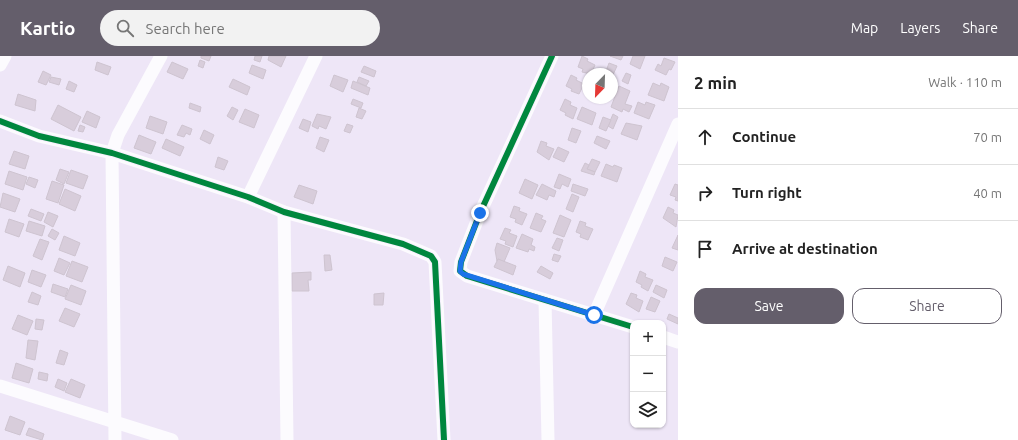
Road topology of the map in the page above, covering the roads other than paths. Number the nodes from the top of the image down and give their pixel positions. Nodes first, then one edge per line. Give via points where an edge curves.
1 (5, 56) edge
2 (161, 56) edge
3 (316, 56) edge
4 (552, 56) edge
5 (0, 65) edge
6 (0, 121) edge
7 (678, 124) edge
8 (112, 153) junction
9 (248, 197) junction
10 (284, 212) junction
11 (545, 300) junction
12 (594, 315) junction
13 (630, 326) edge
14 (666, 338) edge
15 (678, 342) edge
16 (0, 386) edge
17 (115, 422) junction
18 (115, 440) edge
19 (172, 440) edge
20 (287, 440) edge
21 (444, 440) edge
22 (548, 440) edge

1 - 5 street
2 - 8 street via 118,135
3 - 9 street
4 - 11 street via 480,213 459,267 467,276
6 - 8 street via 39,136
7 - 12 street
8 - 9 street
8 - 17 street
9 - 10 street
10 - 20 street
10 - 21 street via 403,244 431,256 435,262
11 - 12 street
11 - 22 street
12 - 13 street
14 - 15 street
16 - 17 street
17 - 18 street
17 - 19 street

